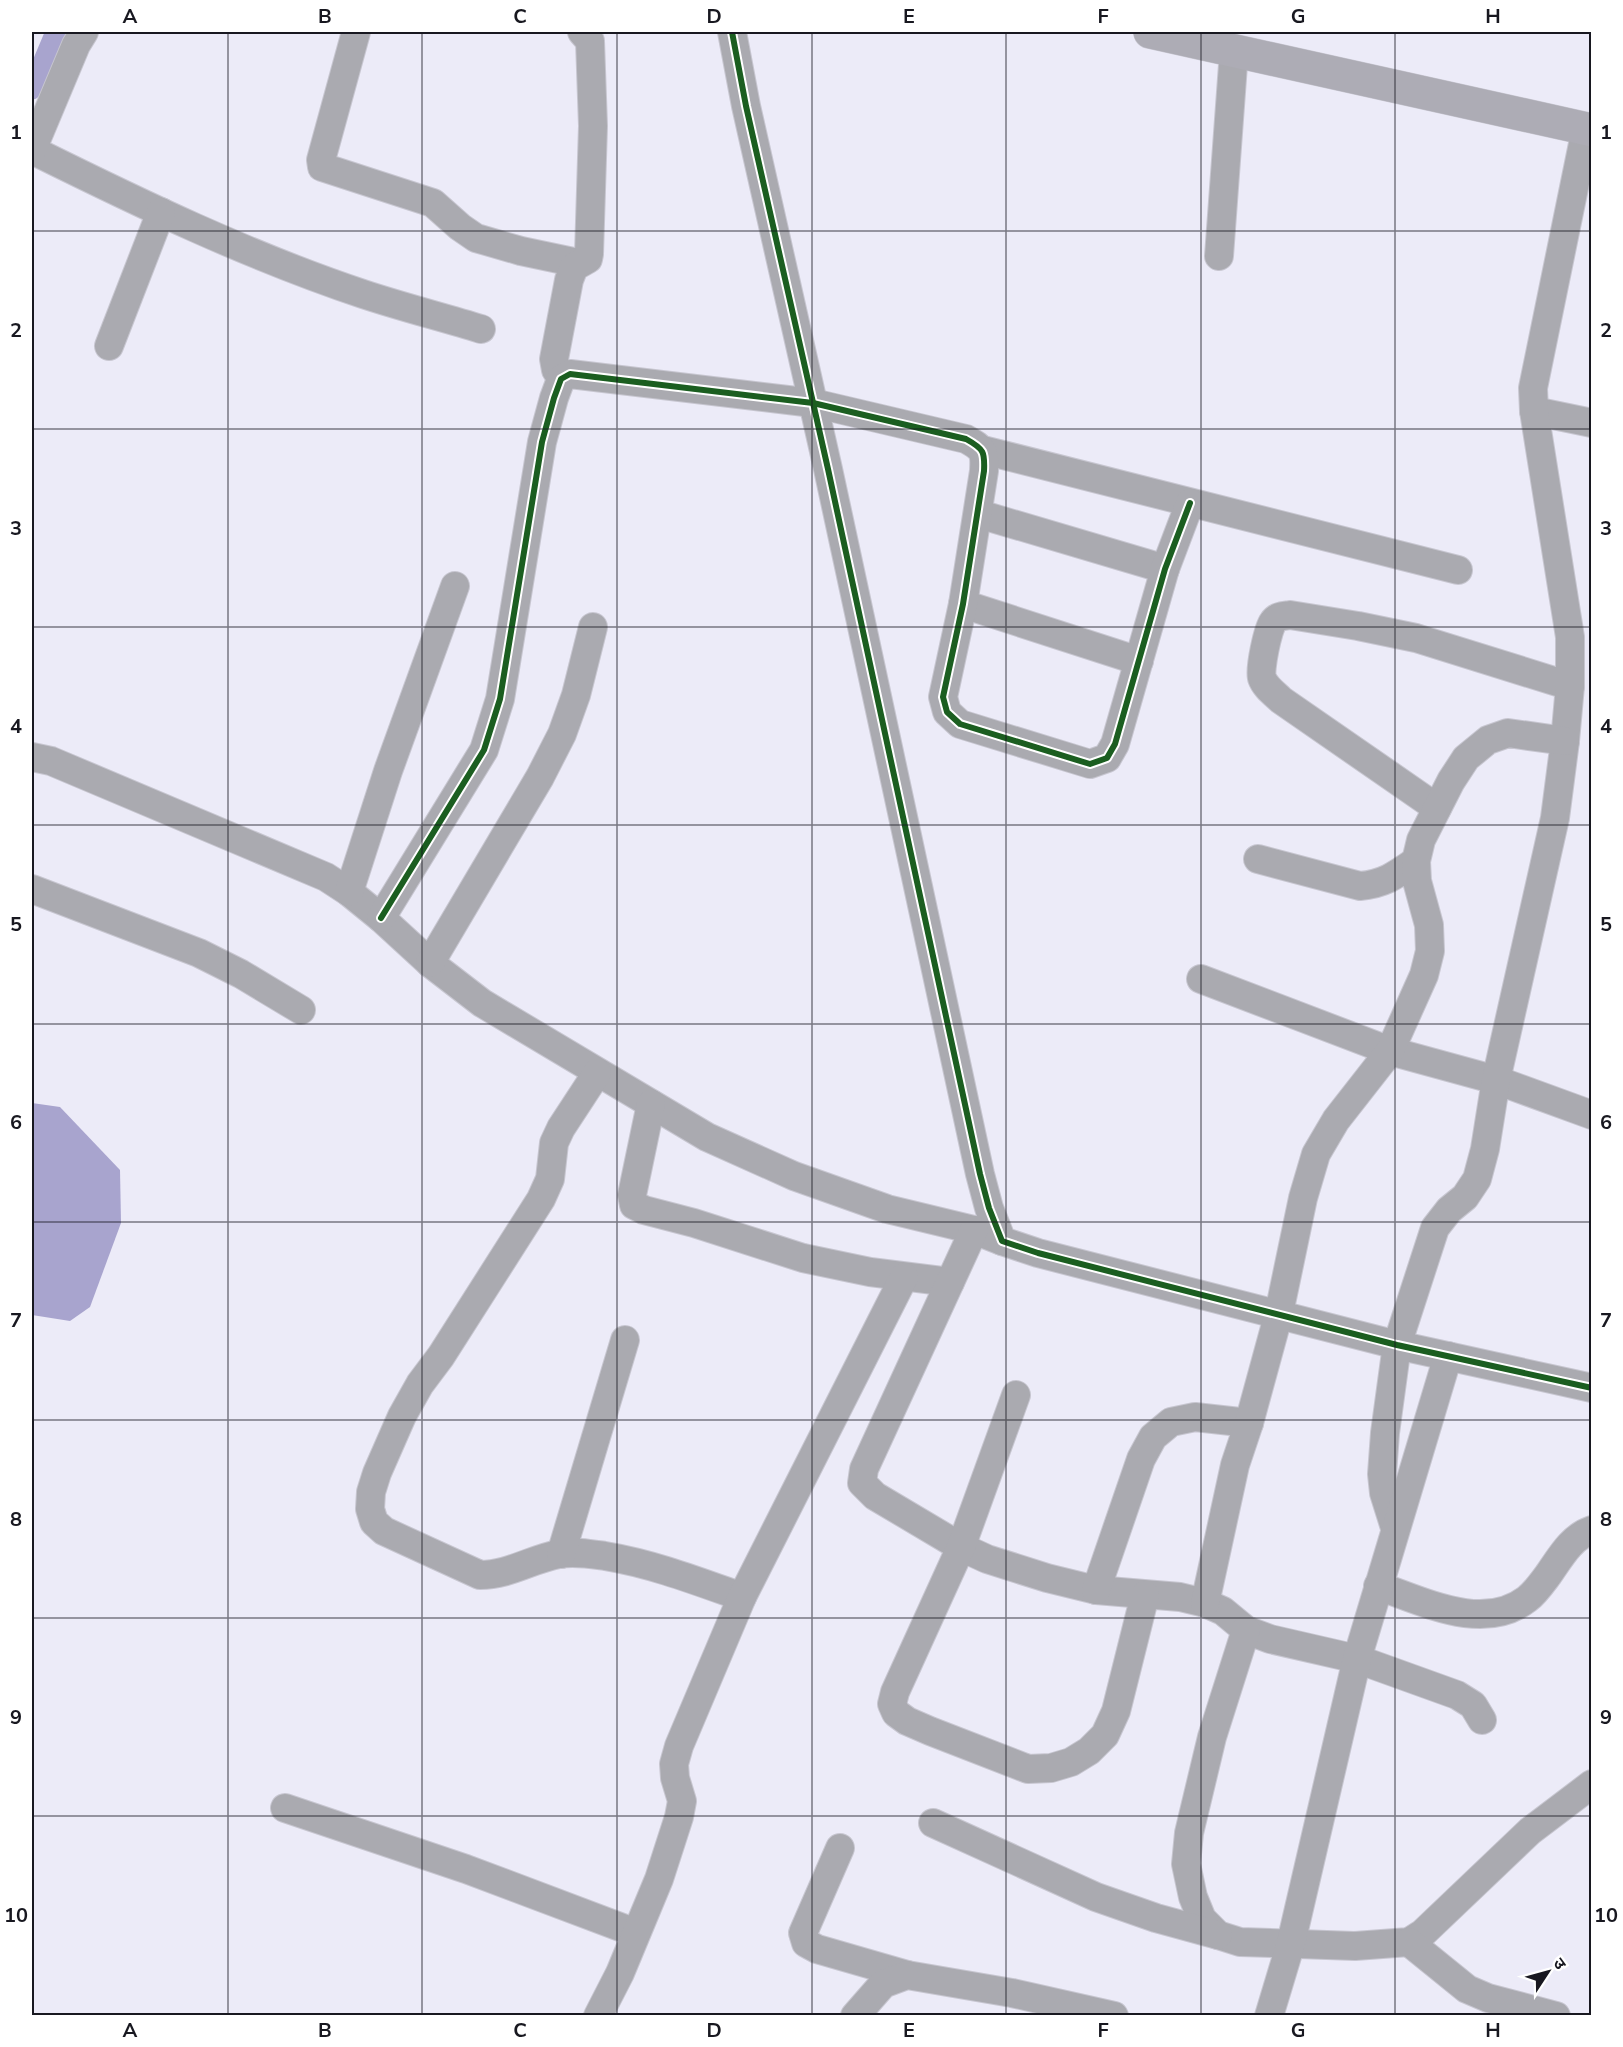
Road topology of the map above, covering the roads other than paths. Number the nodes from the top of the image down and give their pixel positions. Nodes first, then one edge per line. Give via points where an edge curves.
1 (84, 32) edge
2 (356, 32) edge
3 (582, 32) edge
4 (732, 32) edge
5 (1150, 32) edge
6 (1234, 51) junction
7 (1589, 130) edge
8 (32, 150) edge
9 (161, 212) junction
10 (1219, 255) dead end
11 (578, 263) junction
12 (481, 329) dead end
13 (110, 346) dead end
14 (562, 378) junction
15 (813, 403) junction
16 (1534, 411) junction
17 (1592, 423) edge
18 (983, 450) junction
19 (1190, 503) junction
20 (979, 514) junction
21 (1165, 569) junction
22 (1458, 570) dead end
23 (455, 586) dead end
24 (963, 604) junction
25 (593, 627) dead end
26 (1139, 661) junction
27 (1570, 686) junction
28 (1565, 741) junction
29 (32, 757) edge
30 (1437, 808) junction
31 (1258, 859) dead end
32 (1416, 861) junction
33 (32, 889) edge
34 (349, 892) junction
35 (381, 918) junction
36 (430, 963) junction
37 (1201, 979) dead end
38 (301, 1010) dead end
39 (1390, 1051) junction
40 (597, 1073) junction
41 (1496, 1080) junction
42 (651, 1104) junction
43 (1592, 1114) edge
44 (974, 1230) junction
45 (1002, 1241) junction
46 (903, 1277) junction
47 (950, 1282) junction
48 (1279, 1313) junction
49 (625, 1340) dead end
50 (1397, 1345) junction
51 (1448, 1356) junction
52 (1592, 1388) edge
53 (1016, 1395) dead end
54 (1249, 1423) junction
55 (1395, 1528) junction
56 (1592, 1530) edge
57 (961, 1547) junction
58 (561, 1554) junction
59 (1378, 1586) junction
60 (1096, 1590) junction
61 (1145, 1595) junction
62 (742, 1597) junction
63 (1205, 1603) junction
64 (1246, 1630) junction
65 (1357, 1659) junction
66 (1482, 1720) dead end
67 (1592, 1784) edge
68 (285, 1808) dead end
69 (933, 1823) dead end
70 (840, 1848) dead end
71 (636, 1933) junction
72 (1218, 1935) junction
73 (1291, 1942) junction
74 (1409, 1942) junction
75 (907, 1975) junction
76 (1487, 2007) edge
77 (598, 2016) edge
78 (855, 2016) edge
79 (1114, 2016) edge
80 (1269, 2016) edge
81 (1556, 2016) edge

1 - 8 street
2 - 11 street via 322,167 433,203 476,238
3 - 11 street via 590,41 593,138 590,254
4 - 15 street
5 - 6 main road
6 - 7 main road
6 - 10 street
7 - 16 street via 1537,361
8 - 9 street
9 - 12 street via 363,294
9 - 13 street
11 - 14 street via 569,280 554,359
14 - 15 street via 570,374
14 - 35 street via 542,442 500,699 490,735
15 - 18 street via 966,440
15 - 45 street via 980,1174
16 - 17 street
16 - 27 street via 1570,637
18 - 19 street
18 - 20 street
19 - 21 street
19 - 22 street
20 - 21 street
20 - 24 street
21 - 26 street
23 - 34 street
24 - 26 street
24 - 26 street via 943,697 947,712 960,724 1090,764 1107,758 1115,744
25 - 36 street via 576,694 556,745
27 - 28 street
27 - 30 street via 1416,638 1279,616 1272,623 1262,668 1262,678 1269,688
28 - 30 street via 1508,733 1488,740 1466,758
28 - 41 street via 1555,818
29 - 34 street via 51,761 240,840 326,877
30 - 32 street via 1421,840
31 - 32 street via 1360,886 1377,885
32 - 39 street via 1417,881 1429,925 1430,951 1424,975
33 - 38 street via 199,952
34 - 35 street
35 - 36 street
36 - 40 street via 482,1003
37 - 39 street
39 - 41 street
39 - 48 street via 1336,1120 1316,1154
40 - 42 street
40 - 58 street via 554,1143 553,1167 541,1199 402,1416 377,1473 369,1509 374,1522 384,1531 480,1575 495,1575
41 - 43 street
41 - 50 street via 1477,1179 1466,1197 1435,1228
42 - 44 street via 706,1137 794,1176 887,1209
42 - 46 street via 632,1195 634,1205 803,1258
44 - 45 street
44 - 47 street
45 - 48 street
46 - 47 street
46 - 62 street
47 - 57 street via 864,1469 862,1483 875,1496
48 - 50 street
48 - 54 street
49 - 58 street
50 - 51 street
50 - 55 street via 1382,1474
51 - 52 street
51 - 55 street
53 - 57 street
54 - 60 street via 1195,1417 1171,1422 1153,1437 1141,1459
54 - 63 street via 1235,1464
55 - 59 street
56 - 59 street via 1569,1545 1527,1599 1507,1610 1484,1615 1459,1613
57 - 60 street via 1011,1567
57 - 61 street via 892,1704 896,1713 907,1720 1028,1769 1071,1762 1105,1735 1116,1711
58 - 62 street via 586,1553 662,1568
59 - 65 street
60 - 61 street
61 - 63 street
62 - 71 street via 679,1746 674,1764 681,1810 659,1879
63 - 64 street via 1223,1611
64 - 65 street
64 - 72 street via 1212,1737 1189,1833 1186,1863 1202,1919
65 - 66 street via 1457,1695 1473,1705
65 - 73 street
67 - 74 street via 1530,1831
68 - 71 street via 466,1869
69 - 72 street via 1096,1897
70 - 75 street via 803,1933 806,1943
71 - 77 street
72 - 73 street via 1240,1942
73 - 74 street via 1355,1946
73 - 80 street
74 - 76 street
75 - 78 street via 883,1984
75 - 79 street
76 - 81 street

